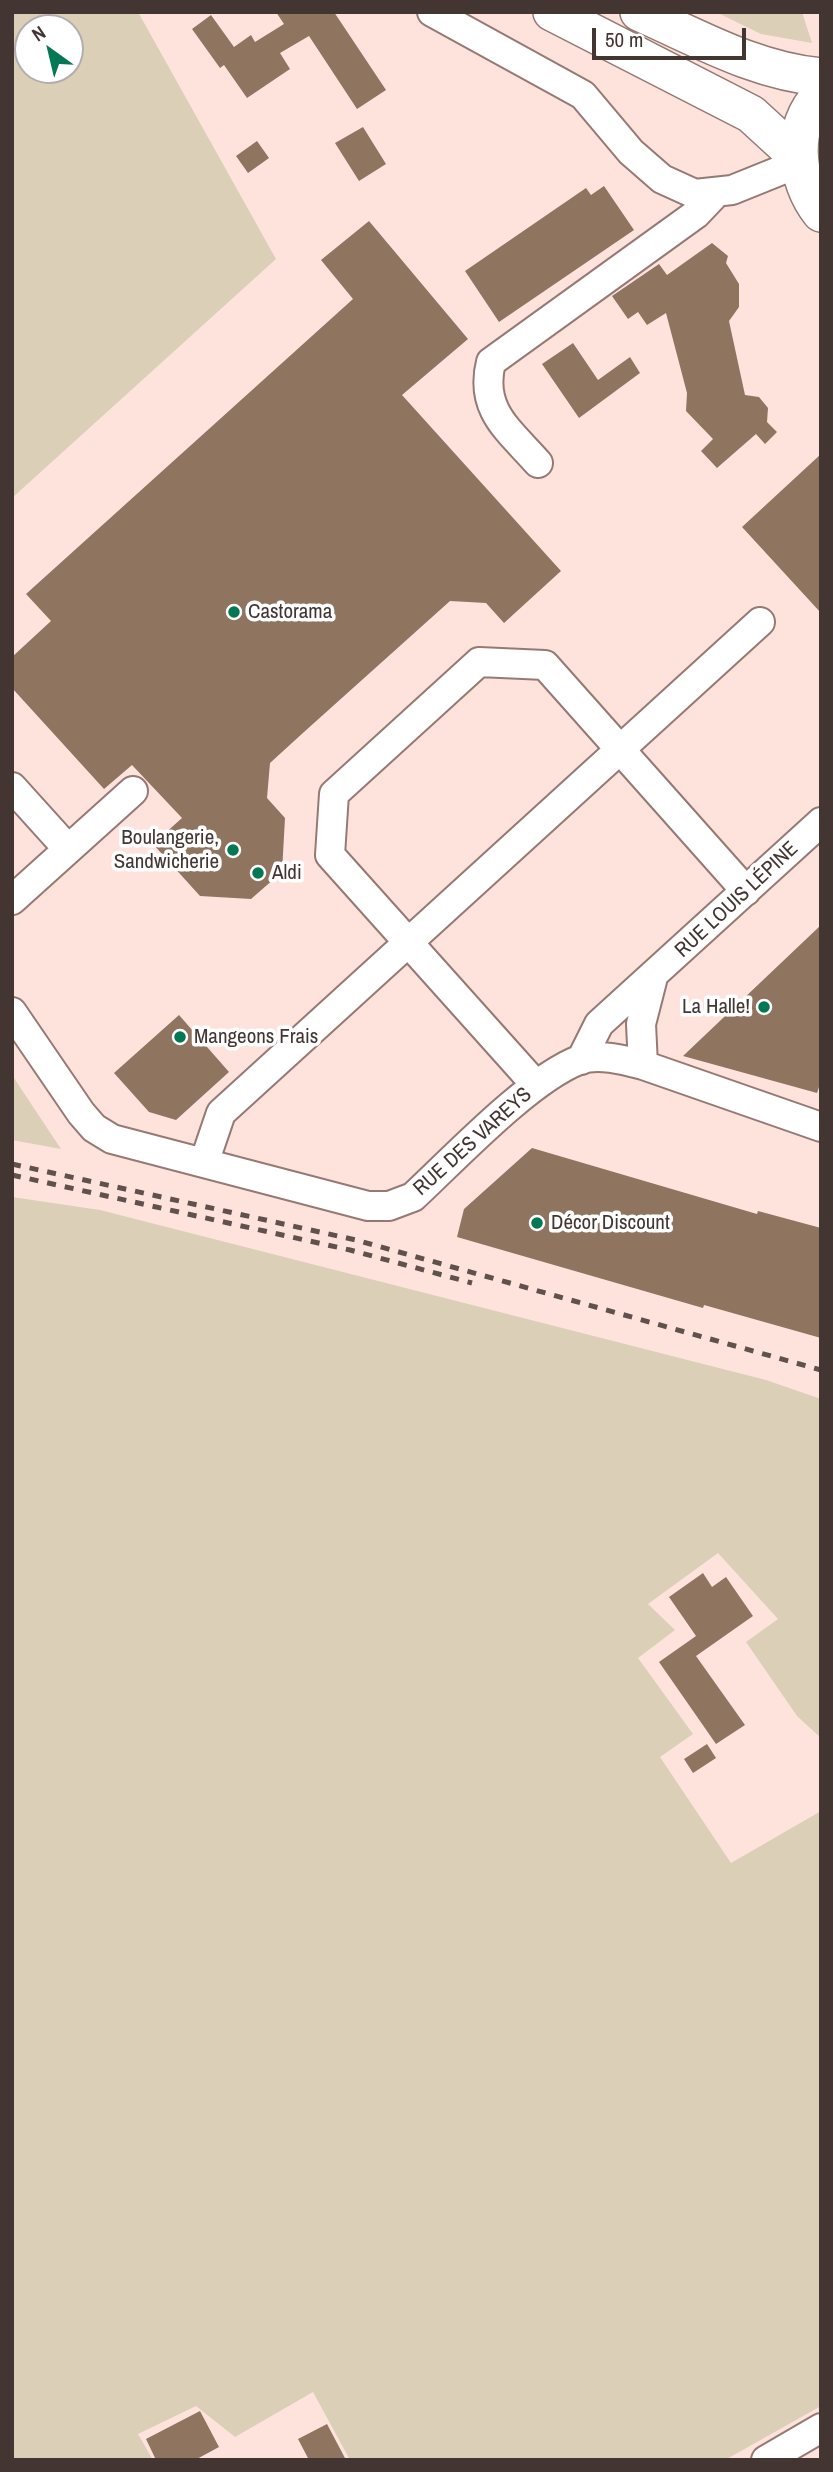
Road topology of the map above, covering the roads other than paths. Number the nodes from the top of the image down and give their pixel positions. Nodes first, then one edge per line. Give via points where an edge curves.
1 (432, 12) edge
2 (552, 12) edge
3 (639, 12) edge
4 (821, 77) edge
5 (821, 95) edge
6 (799, 160) junction
7 (717, 192) junction
8 (821, 214) edge
9 (538, 463) dead end
10 (761, 622) dead end
11 (620, 750) junction
12 (12, 787) edge
13 (133, 790) dead end
14 (821, 822) edge
15 (68, 849) junction
16 (746, 891) junction
17 (12, 900) edge
18 (408, 942) junction
19 (653, 976) junction
20 (12, 1012) edge
21 (581, 1059) junction
22 (643, 1065) junction
23 (536, 1085) junction
24 (821, 1127) edge
25 (204, 1163) junction
26 (821, 2428) edge
27 (766, 2460) edge

1 - 7 street via 583,95 631,152 662,179 695,194
2 - 6 main road via 751,114
3 - 4 main road via 727,53 791,74
5 - 6 main road via 802,127
6 - 7 street via 733,190
6 - 8 main road via 803,184
7 - 9 street via 696,214 491,362 486,382 491,409
10 - 11 street
11 - 16 street
11 - 18 street
11 - 18 street via 545,665 479,662 334,794 330,855
12 - 15 street
13 - 15 street
14 - 16 street, RUE LOUIS LÉPINE
15 - 17 street
16 - 19 street, RUE LOUIS LÉPINE
18 - 23 street
18 - 25 street via 221,1113
19 - 21 street, RUE LOUIS LÉPINE via 598,1024
19 - 22 street via 641,1024
20 - 25 street, RUE DES VAREYS via 94,1128 112,1139
21 - 22 street via 618,1059
21 - 23 street, RUE DES VAREYS
22 - 24 street
23 - 25 street, RUE DES VAREYS via 413,1197 389,1206 368,1206
26 - 27 street

